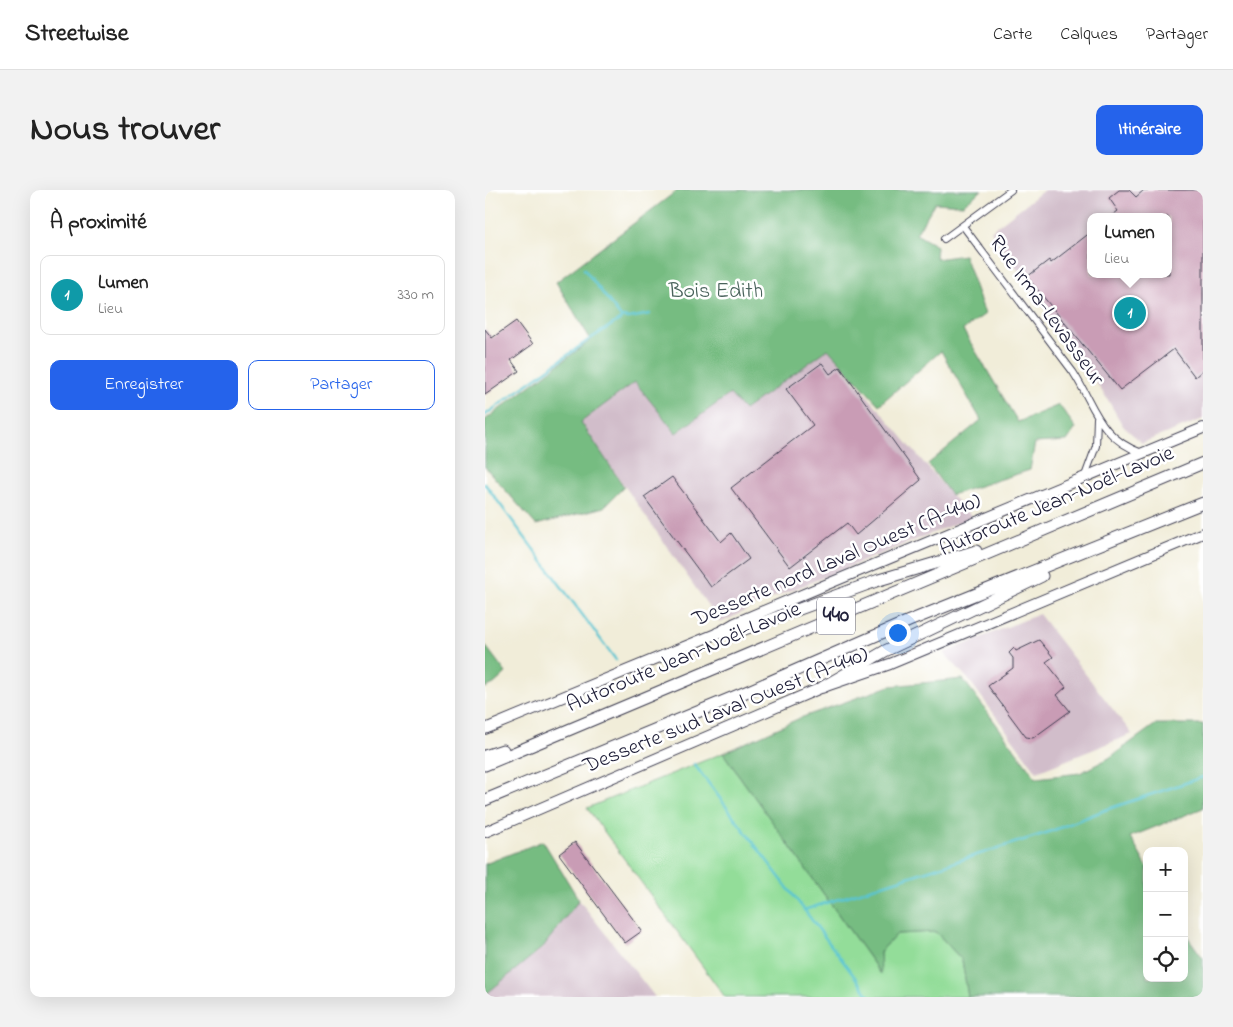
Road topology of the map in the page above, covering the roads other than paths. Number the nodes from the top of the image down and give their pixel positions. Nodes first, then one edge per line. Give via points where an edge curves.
1 (1011, 190) edge
2 (963, 226) junction
3 (944, 239) dead end
4 (1097, 418) junction
5 (1203, 428) edge
6 (1141, 453) junction
7 (1203, 462) edge
8 (1085, 476) junction
9 (1203, 502) edge
10 (1035, 533) junction
11 (1203, 533) edge
12 (1127, 535) junction
13 (718, 633) junction
14 (823, 688) junction
15 (485, 730) edge
16 (558, 733) junction
17 (485, 756) edge
18 (485, 765) edge
19 (543, 777) junction
20 (485, 800) edge
21 (485, 808) edge
22 (485, 832) edge

1 - 2 street
2 - 3 street
2 - 4 street, Rue Irma-Levasseur via 1073,372
4 - 6 street, Rue Irma-Levasseur via 1117,441
4 - 8 street, Rue Irma-Levasseur via 1097,446
5 - 6 main road, Desserte nord Laval Ouest (A-440)
6 - 8 main road, Desserte nord Laval Ouest (A-440)
7 - 10 highway, Autoroute Jean-Noël-Lavoie / 440
8 - 13 main road, Desserte nord Laval Ouest (A-440)
9 - 12 highway, 440
10 - 13 highway via 879,580 739,631
10 - 16 highway, Autoroute Jean-Noël-Lavoie / 440
11 - 14 main road, Desserte sud Laval Ouest (A-440) via 891,664
12 - 14 highway via 885,651
12 - 19 highway, 440 via 901,624
13 - 15 main road, Desserte nord Laval Ouest (A-440)
14 - 22 main road, Desserte sud Laval Ouest (A-440)
16 - 17 highway
16 - 18 highway, Autoroute Jean-Noël-Lavoie / 440
19 - 20 highway, 440
19 - 21 highway

